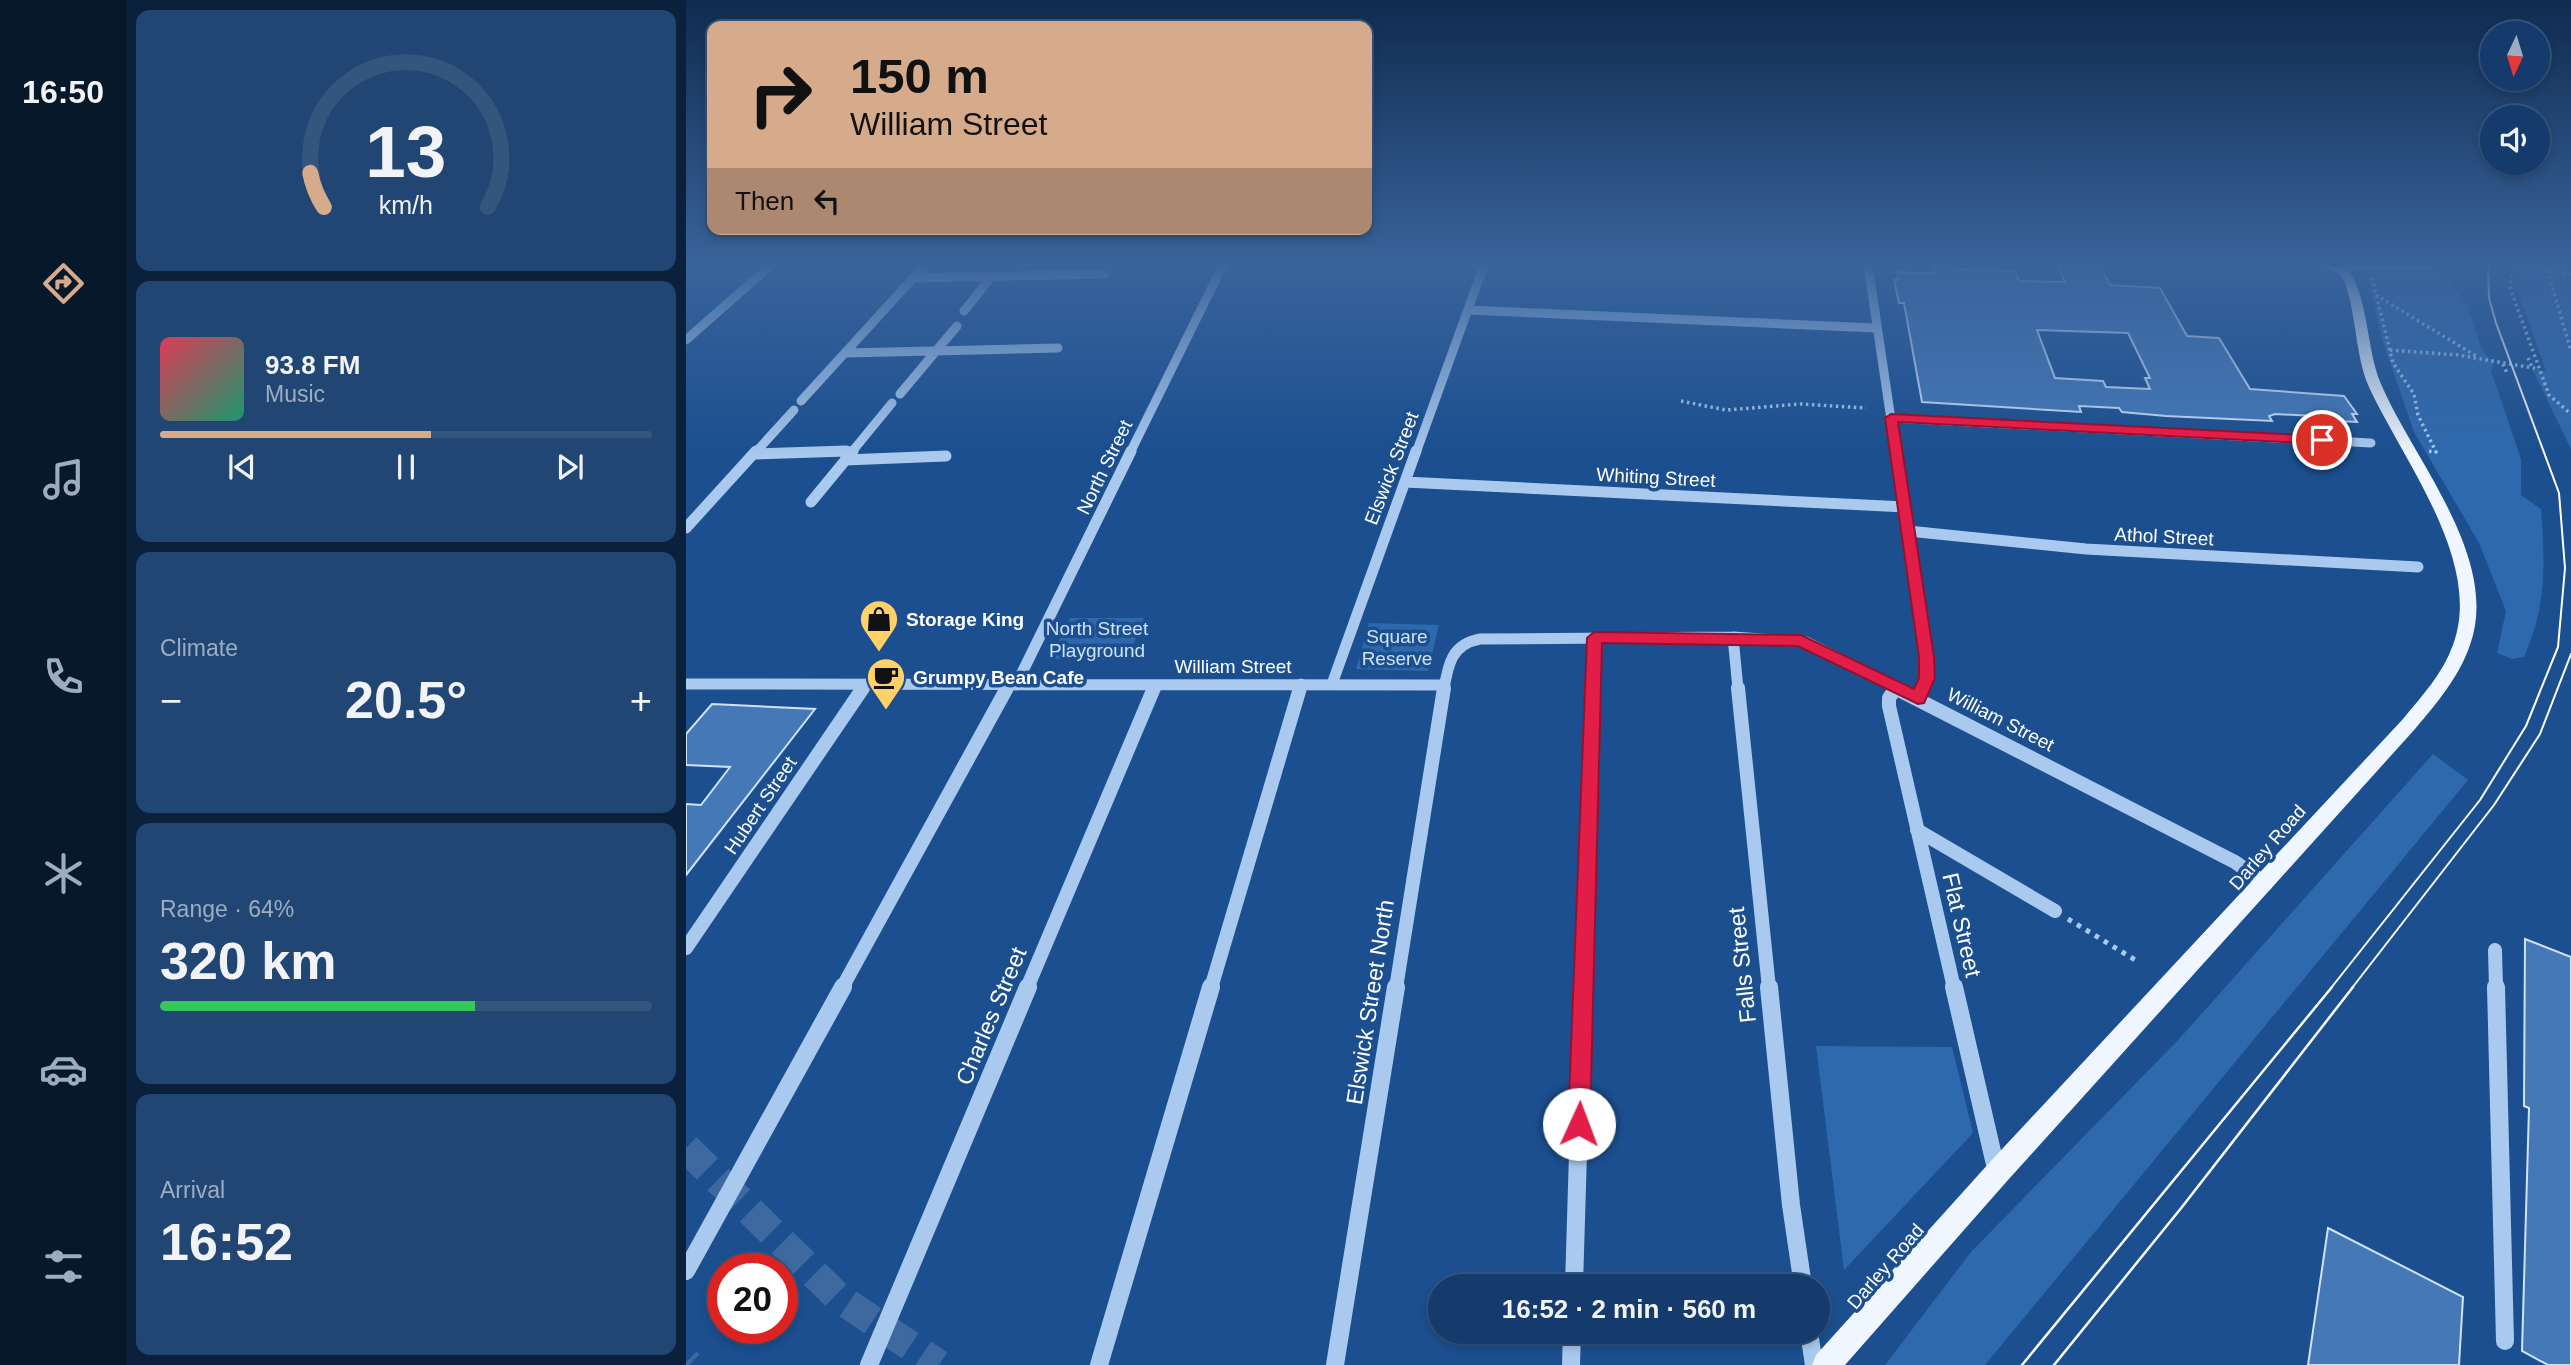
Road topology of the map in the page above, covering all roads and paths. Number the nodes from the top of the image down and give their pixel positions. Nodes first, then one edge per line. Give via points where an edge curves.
1 (1877, 328) edge
2 (867, 329) edge
3 (955, 329) edge
4 (1191, 329) edge
5 (1461, 329) edge
6 (2361, 329) edge
7 (2385, 329) edge
8 (2432, 329) edge
9 (2524, 329) edge
10 (2564, 329) edge
11 (1058, 348) dead end
12 (2390, 350) junction
13 (936, 351) junction
14 (2571, 351) edge
15 (845, 353) junction
16 (2528, 358) dead end
17 (2480, 359) junction
18 (2503, 363) junction
19 (2532, 368) junction
20 (2539, 369) junction
21 (2507, 373) dead end
22 (900, 394) dead end
23 (1681, 401) dead end
24 (892, 403) dead end
25 (1866, 408) dead end
26 (2571, 414) edge
27 (1891, 418) junction
28 (2371, 443) dead end
29 (2436, 452) dead end
30 (754, 454) junction
31 (848, 455) junction
32 (946, 456) dead end
33 (1405, 482) junction
34 (811, 502) dead end
35 (1905, 507) junction
36 (686, 528) edge
37 (1908, 531) junction
38 (2418, 567) dead end
39 (1594, 638) junction
40 (1733, 638) junction
41 (1454, 648) joint
42 (686, 684) edge
43 (866, 684) junction
44 (1301, 684) junction
45 (1332, 684) junction
46 (1013, 685) junction
47 (1155, 685) junction
48 (1444, 685) junction
49 (1896, 687) junction
50 (1918, 698) junction
51 (1916, 830) junction
52 (2266, 884) junction
53 (2055, 911) joint
54 (686, 948) edge
55 (2495, 950) dead end
56 (2137, 961) dead end
57 (1997, 1174) junction
58 (686, 1271) edge
59 (1574, 1274) edge
60 (1801, 1274) edge
61 (2505, 1341) dead end
62 (1573, 1344) edge
63 (1811, 1344) edge
64 (869, 1365) edge
65 (1099, 1365) edge
66 (1335, 1365) edge
67 (1572, 1365) edge
68 (1814, 1365) edge
69 (1826, 1365) edge

1 - 27 street
2 - 15 street
3 - 13 street
4 - 46 street, North Street
5 - 33 street, Elswick Street
6 - 52 main road, Darley Road via 2373,381 2460,558 2469,612 2463,642 2450,670
7 - 12 path
8 - 17 path
9 - 20 path
10 - 14 path
11 - 13 street
12 - 17 path
12 - 29 path via 2414,394 2418,415
13 - 15 street
13 - 22 street
15 - 30 street
16 - 19 path
17 - 18 path
18 - 19 path
18 - 21 path
19 - 20 path
20 - 26 path via 2552,400
23 - 25 path via 1726,410 1801,404
24 - 31 street
27 - 28 street
27 - 35 street
30 - 31 street
30 - 36 street
31 - 32 street
31 - 34 street
33 - 35 street, Whiting Street
33 - 45 street, Elswick Street
35 - 37 street
37 - 38 street, Athol Street via 2087,549
37 - 50 street via 1926,657 1927,678
39 - 40 street, William Street
39 - 41 street, William Street via 1483,638
39 - 59 street
40 - 49 street, William Street via 1806,642
40 - 60 street, Falls Street
41 - 48 street, Elswick Street North
42 - 43 street, William Street
43 - 46 street, William Street
43 - 54 street, Hubert Street
44 - 45 street, William Street
44 - 47 street, William Street
44 - 65 street
45 - 48 street, William Street
46 - 47 street, William Street
46 - 58 street, North Street
47 - 64 street, Charles Street
48 - 66 street, Elswick Street North
49 - 50 street, William Street
49 - 51 street, Flat Street via 1889,706
50 - 52 street, William Street via 2235,862
51 - 53 street
51 - 57 street, Flat Street
52 - 57 main road, Darley Road
53 - 56 path
55 - 61 street
57 - 69 main road, Darley Road
62 - 67 street
63 - 68 street

